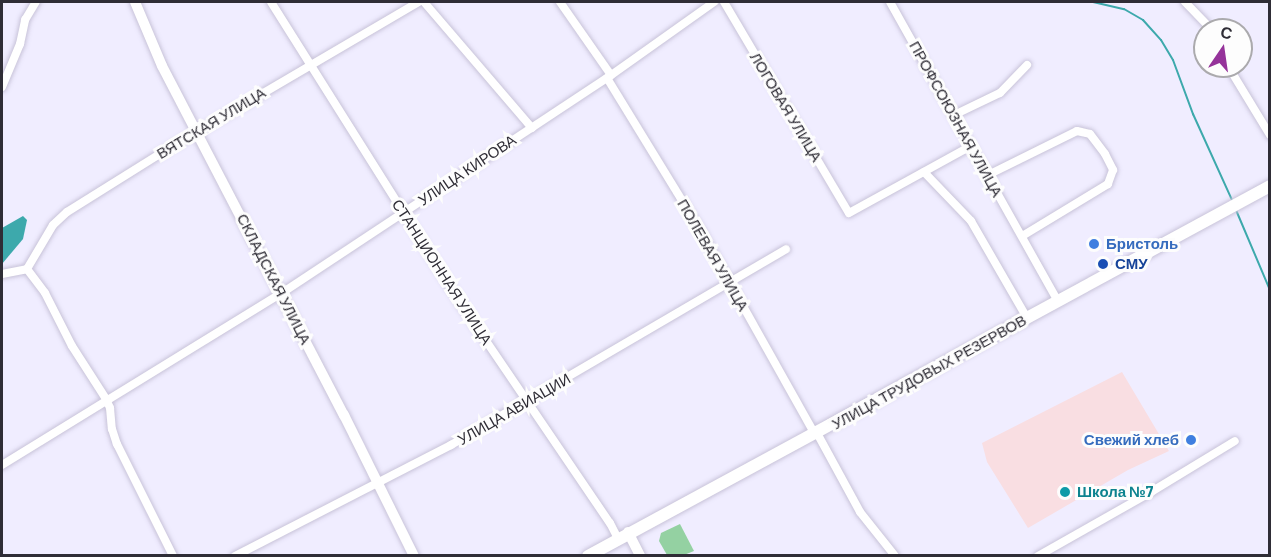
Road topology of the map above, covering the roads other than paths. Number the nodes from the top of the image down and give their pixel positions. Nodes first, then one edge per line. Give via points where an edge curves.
1 (36, 2) edge
2 (135, 2) edge
3 (271, 2) edge
4 (419, 2) edge
5 (424, 2) edge
6 (560, 2) edge
7 (714, 2) edge
8 (724, 2) edge
9 (890, 2) edge
10 (1185, 2) edge
11 (1200, 18) edge
12 (310, 64) junction
13 (1027, 64) dead end
14 (609, 76) junction
15 (1235, 78) edge
16 (2, 87) edge
17 (954, 115) junction
18 (532, 128) junction
19 (197, 131) junction
20 (1269, 135) edge
21 (971, 146) junction
22 (924, 171) junction
23 (988, 176) junction
24 (1269, 186) edge
25 (404, 212) junction
26 (1022, 236) junction
27 (786, 249) dead end
28 (27, 269) junction
29 (2, 274) edge
30 (730, 282) junction
31 (282, 293) junction
32 (1058, 301) junction
33 (1027, 318) junction
34 (106, 399) junction
35 (527, 403) junction
36 (816, 433) junction
37 (1235, 441) dead end
38 (2, 465) edge
39 (377, 482) junction
40 (623, 536) junction
41 (173, 555) edge
42 (235, 555) edge
43 (414, 555) edge
44 (588, 555) edge
45 (640, 555) edge
46 (895, 555) edge
47 (1038, 555) edge

1 - 16 street via 25,20 20,44
2 - 19 street, СКЛАДСКАЯ УЛИЦА via 162,66
3 - 12 street, СТАНЦИОННАЯ УЛИЦА
4 - 12 street, ВЯТСКАЯ УЛИЦА
5 - 18 street
6 - 14 street, ПОЛЕВАЯ УЛИЦА
7 - 14 street, УЛИЦА КИРОВА
8 - 22 street, ЛОГОВАЯ УЛИЦА via 849,213
9 - 17 street, ПРОФСОЮЗНАЯ УЛИЦА
10 - 11 street
12 - 19 street, ВЯТСКАЯ УЛИЦА
12 - 25 street, СТАНЦИОННАЯ УЛИЦА
13 - 17 street via 1000,93
14 - 18 street, УЛИЦА КИРОВА
14 - 30 street, ПОЛЕВАЯ УЛИЦА
15 - 20 street
17 - 21 street, ПРОФСОЮЗНАЯ УЛИЦА
18 - 25 street, УЛИЦА КИРОВА
19 - 28 street, ВЯТСКАЯ УЛИЦА via 60,217
19 - 31 street, СКЛАДСКАЯ УЛИЦА
21 - 22 street
21 - 23 street, ПРОФСОЮЗНАЯ УЛИЦА
22 - 33 street via 971,221
23 - 26 street, ПРОФСОЮЗНАЯ УЛИЦА
23 - 26 street via 1077,131 1090,134 1105,154 1113,170 1108,184
24 - 32 main road, УЛИЦА ТРУДОВЫХ РЕЗЕРВОВ
25 - 31 street, УЛИЦА КИРОВА
25 - 35 street, СТАНЦИОННАЯ УЛИЦА
26 - 32 street, ПРОФСОЮЗНАЯ УЛИЦА
27 - 30 street, УЛИЦА АВИАЦИИ
28 - 29 street
28 - 34 street
30 - 35 street, УЛИЦА АВИАЦИИ
30 - 36 street, ПОЛЕВАЯ УЛИЦА
31 - 34 street, УЛИЦА КИРОВА
31 - 39 street, СКЛАДСКАЯ УЛИЦА
32 - 33 main road, УЛИЦА ТРУДОВЫХ РЕЗЕРВОВ
33 - 36 main road, УЛИЦА ТРУДОВЫХ РЕЗЕРВОВ
34 - 38 street, УЛИЦА КИРОВА
34 - 41 street via 117,444
35 - 39 street, УЛИЦА АВИАЦИИ
35 - 40 street, СТАНЦИОННАЯ УЛИЦА
36 - 40 main road, УЛИЦА ТРУДОВЫХ РЕЗЕРВОВ
36 - 46 street, ПОЛЕВАЯ УЛИЦА via 860,512
37 - 47 street
39 - 42 street, УЛИЦА АВИАЦИИ
39 - 43 street, СКЛАДСКАЯ УЛИЦА
40 - 44 main road, УЛИЦА ТРУДОВЫХ РЕЗЕРВОВ
40 - 45 street, СТАНЦИОННАЯ УЛИЦА

